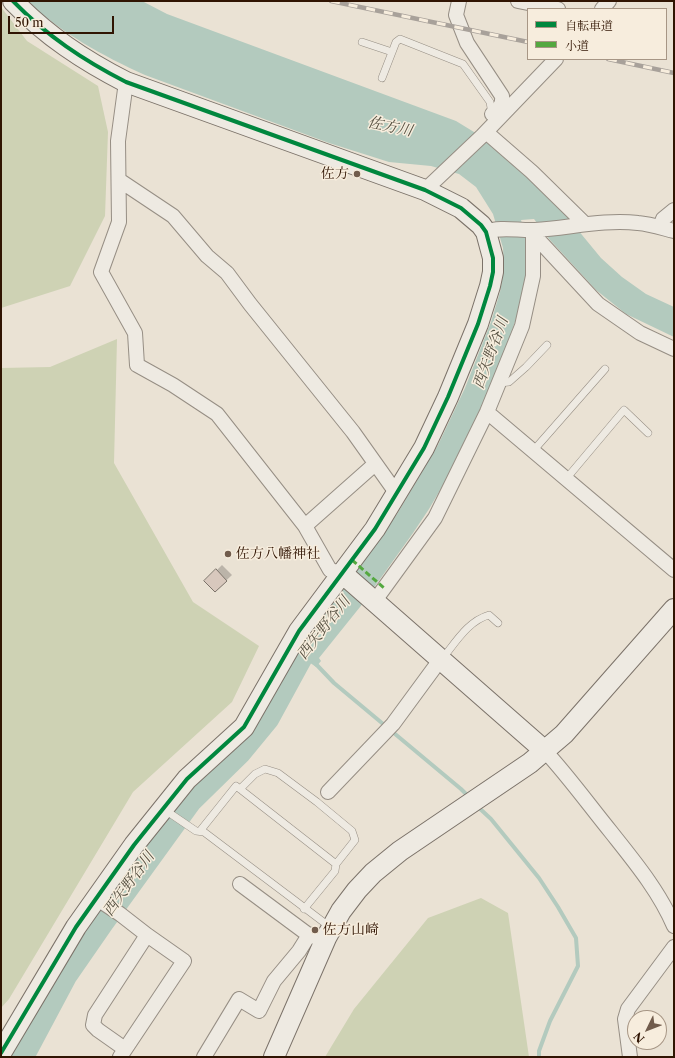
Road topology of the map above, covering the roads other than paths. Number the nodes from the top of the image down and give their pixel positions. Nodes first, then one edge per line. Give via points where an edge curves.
1 (13, 1) edge
2 (458, 1) edge
3 (518, 1) edge
4 (553, 8) edge
5 (362, 42) dead end
6 (392, 52) junction
7 (555, 60) edge
8 (382, 78) dead end
9 (126, 82) junction
10 (488, 126) junction
11 (119, 180) junction
12 (428, 187) junction
13 (674, 210) edge
14 (583, 224) junction
15 (660, 227) junction
16 (490, 230) junction
17 (532, 231) junction
18 (674, 231) edge
19 (547, 345) dead end
20 (674, 349) edge
21 (605, 369) dead end
22 (499, 383) junction
23 (487, 412) junction
24 (648, 433) dead end
25 (533, 451) junction
26 (375, 464) junction
27 (566, 479) junction
28 (397, 494) junction
29 (305, 526) junction
30 (674, 570) edge
31 (342, 573) junction
32 (374, 602) junction
33 (674, 609) edge
34 (498, 623) dead end
35 (440, 660) junction
36 (545, 751) junction
37 (240, 789) junction
38 (328, 792) joint
39 (317, 802) junction
40 (166, 810) junction
41 (200, 831) junction
42 (336, 864) junction
43 (240, 884) dead end
44 (100, 900) junction
45 (304, 909) junction
46 (674, 926) edge
47 (674, 930) edge
48 (147, 935) junction
49 (322, 935) junction
50 (674, 947) edge
51 (1, 1053) edge
52 (122, 1053) edge
53 (204, 1057) edge
54 (274, 1057) edge
55 (630, 1057) edge

1 - 9 street via 62,45
2 - 10 street via 456,15 467,43 502,96 503,101
3 - 4 street
5 - 6 lane
6 - 8 lane
6 - 10 lane via 400,39 463,64 490,102
7 - 10 street
9 - 11 street via 118,141
9 - 12 street
10 - 12 street
10 - 14 street
11 - 26 street via 173,216 207,256 227,273 353,432
11 - 29 street via 119,222 101,272 135,333 137,365 217,414
12 - 16 street
13 - 15 street via 663,219
14 - 15 street via 625,222
14 - 17 street
15 - 18 street
16 - 17 street
16 - 28 street via 493,272 478,324 424,448
17 - 20 street via 598,304 640,333
17 - 22 street via 533,276 522,326
19 - 22 lane via 509,382
21 - 25 lane
22 - 23 street
23 - 25 street
23 - 32 street via 435,518
24 - 27 lane via 624,410
25 - 27 street
26 - 28 street
26 - 29 street
27 - 30 street
28 - 31 street
29 - 31 street via 330,570
31 - 32 street
31 - 40 street via 299,631 244,728 187,779
32 - 35 street
33 - 36 street via 572,725
34 - 35 lane via 489,615 480,618 471,624
35 - 36 street
35 - 38 street via 389,728
36 - 46 street via 651,885
36 - 49 street via 400,851 373,873
37 - 39 lane via 254,774 265,769 278,773
37 - 41 lane via 236,786
37 - 42 lane
38 - 39 lane
39 - 42 lane via 352,831 355,840
40 - 41 lane via 196,831
40 - 44 street via 134,845
41 - 45 lane
42 - 45 lane via 335,871
43 - 49 street
44 - 48 street
44 - 51 street via 76,927
45 - 49 lane
47 - 50 street via 671,934
48 - 52 street via 95,1015 93,1025
48 - 52 street via 184,961
49 - 53 street via 299,951 274,981 259,1011 239,1000
49 - 54 street
50 - 55 street via 628,1008 625,1018

